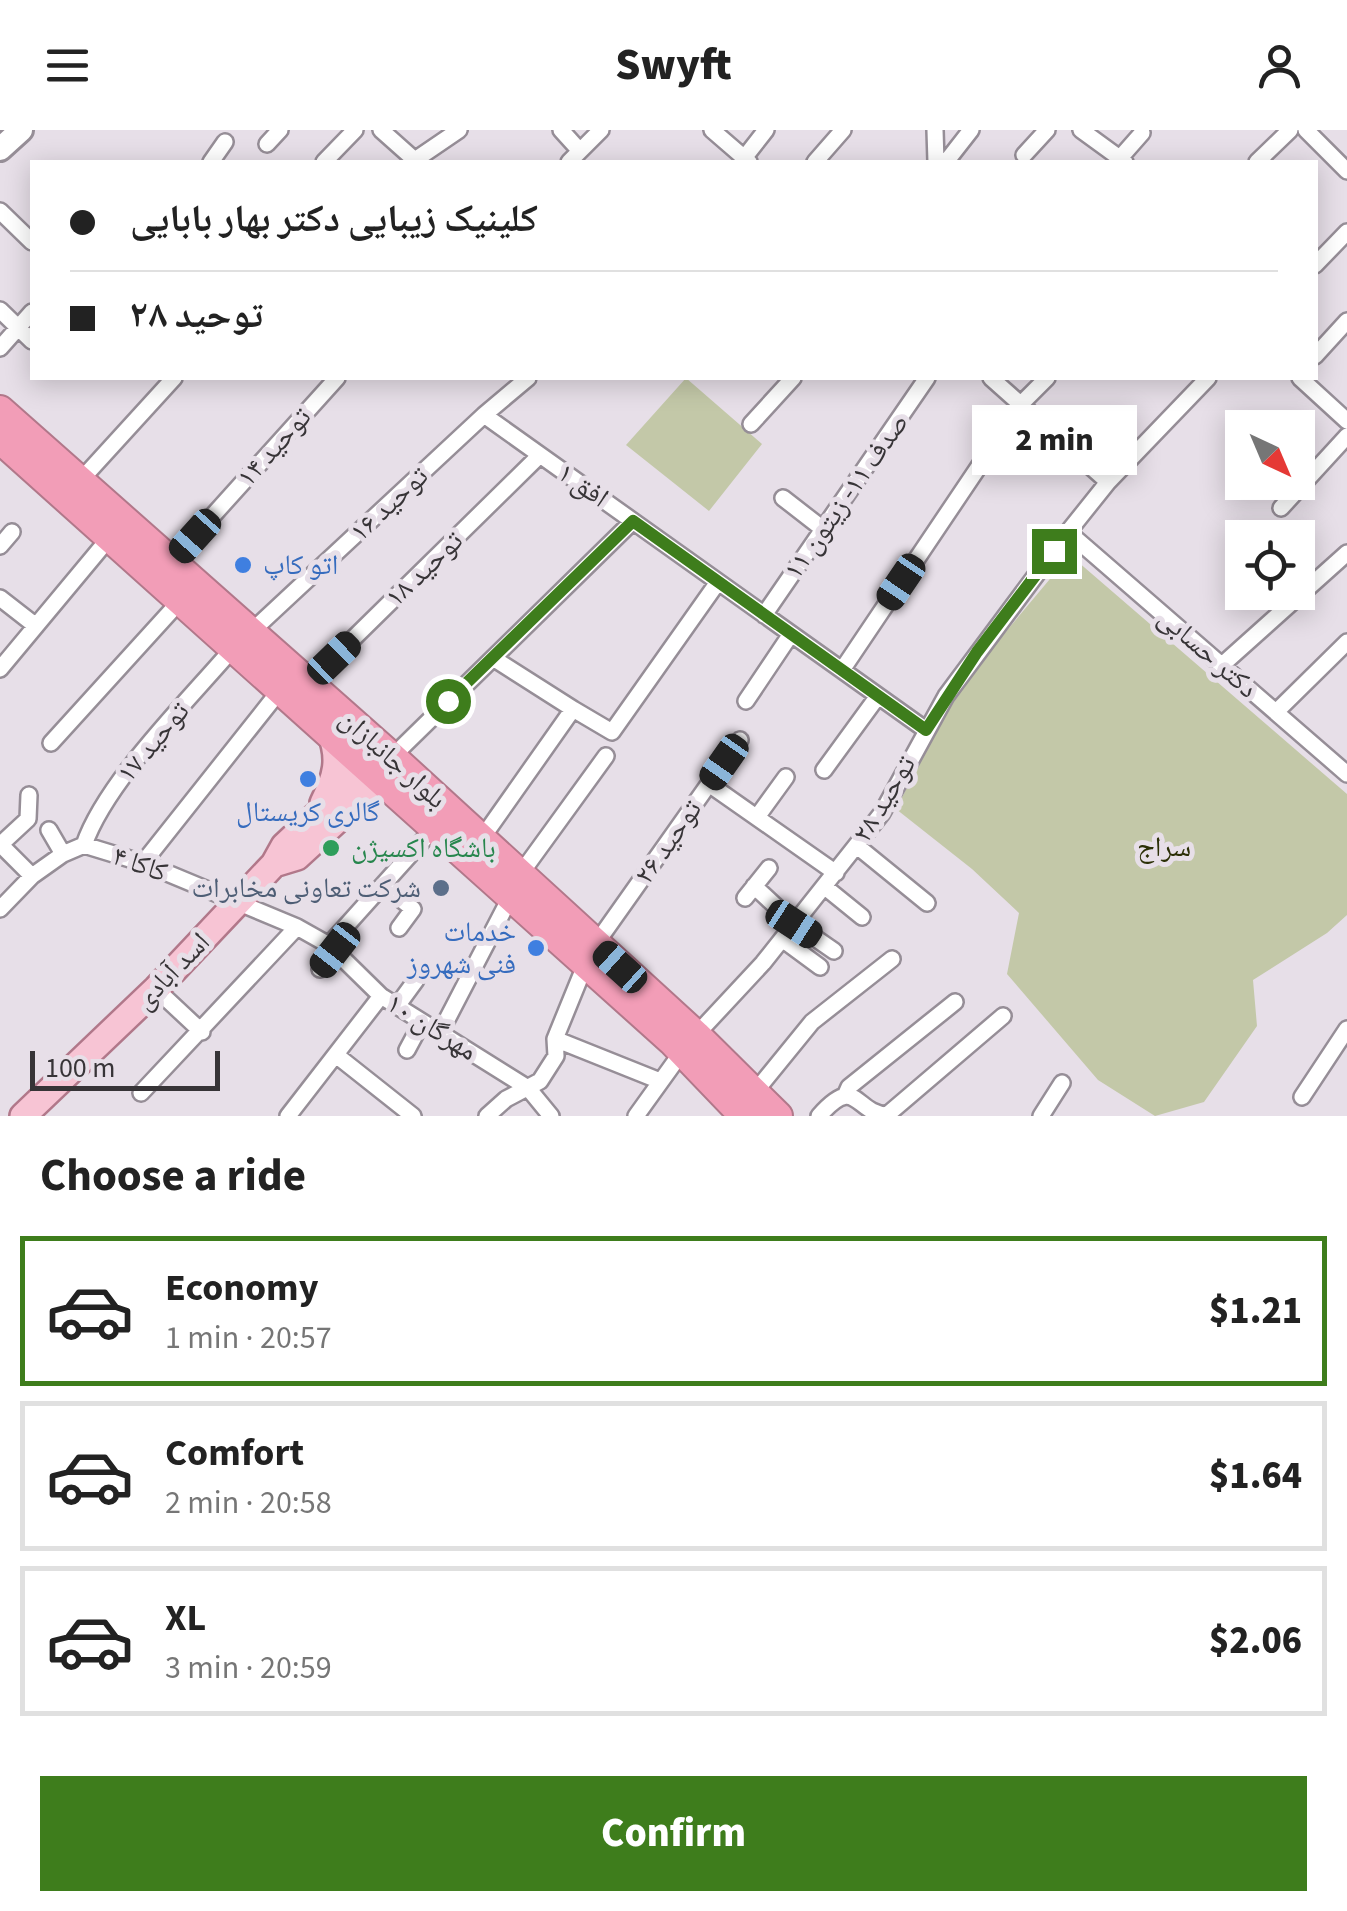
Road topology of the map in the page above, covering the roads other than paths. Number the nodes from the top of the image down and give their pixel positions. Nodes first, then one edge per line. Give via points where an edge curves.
1 (21, 130) edge
2 (280, 130) edge
3 (355, 130) edge
4 (380, 130) edge
5 (459, 130) edge
6 (561, 130) edge
7 (601, 130) edge
8 (712, 130) edge
9 (766, 130) edge
10 (844, 130) edge
11 (935, 130) edge
12 (971, 130) edge
13 (1048, 130) edge
14 (1081, 130) edge
15 (1290, 130) edge
16 (1306, 130) edge
17 (1142, 133) dead end
18 (224, 142) dead end
19 (267, 144) dead end
20 (0, 149) edge
21 (1024, 155) dead end
22 (575, 157) edge
23 (213, 160) edge
24 (326, 160) edge
25 (414, 160) edge
26 (419, 160) edge
27 (744, 160) edge
28 (746, 160) edge
29 (817, 160) edge
30 (936, 160) edge
31 (948, 160) edge
32 (1122, 160) edge
33 (1259, 160) edge
34 (1343, 160) edge
35 (0, 211) edge
36 (1347, 232) edge
37 (30, 240) edge
38 (1318, 262) edge
39 (0, 310) edge
40 (30, 314) edge
41 (1347, 322) edge
42 (18, 328) junction
43 (30, 339) edge
44 (0, 348) edge
45 (1318, 353) edge
46 (172, 380) edge
47 (335, 380) edge
48 (526, 380) edge
49 (791, 380) edge
50 (927, 380) edge
51 (993, 380) edge
52 (1044, 380) edge
53 (1206, 380) edge
54 (1302, 380) edge
55 (1021, 404) junction
56 (0, 410) edge
57 (484, 415) junction
58 (1347, 421) edge
59 (751, 424) dead end
60 (1347, 436) edge
61 (0, 438) edge
62 (540, 455) junction
63 (80, 481) junction
64 (1108, 482) junction
65 (783, 498) dead end
66 (1281, 508) dead end
67 (633, 521) junction
68 (823, 529) junction
69 (12, 532) dead end
70 (1068, 532) junction
71 (110, 537) junction
72 (0, 546) edge
73 (1347, 553) edge
74 (171, 562) junction
75 (718, 582) junction
76 (0, 598) edge
77 (181, 600) junction
78 (764, 615) junction
79 (36, 626) junction
80 (791, 634) junction
81 (243, 640) junction
82 (1347, 642) edge
83 (493, 658) junction
84 (1222, 665) junction
85 (0, 669) edge
86 (842, 670) junction
87 (295, 686) junction
88 (878, 696) junction
89 (746, 701) dead end
90 (573, 709) junction
91 (1276, 712) junction
92 (426, 723) junction
93 (926, 730) junction
94 (330, 732) junction
95 (740, 740) dead end
96 (51, 743) dead end
97 (606, 756) dead end
98 (381, 767) junction
99 (824, 770) dead end
100 (1347, 774) edge
101 (786, 778) dead end
102 (709, 784) junction
103 (29, 795) dead end
104 (426, 809) junction
105 (757, 818) junction
106 (324, 821) junction
107 (49, 830) dead end
108 (480, 841) junction
109 (0, 844) edge
110 (84, 845) junction
111 (857, 846) junction
112 (63, 854) junction
113 (142, 863) junction
114 (769, 868) dead end
115 (836, 874) junction
116 (32, 876) junction
117 (383, 885) junction
118 (515, 886) junction
119 (825, 887) junction
120 (238, 902) junction
121 (927, 903) dead end
122 (0, 909) edge
123 (862, 917) dead end
124 (794, 924) junction
125 (297, 927) junction
126 (399, 928) dead end
127 (782, 939) junction
128 (332, 948) junction
129 (834, 951) dead end
130 (590, 954) junction
131 (892, 960) dead end
132 (820, 967) dead end
133 (320, 969) dead end
134 (416, 980) dead end
135 (156, 989) junction
136 (381, 996) junction
137 (955, 1002) dead end
138 (398, 1006) junction
139 (1004, 1016) dead end
140 (422, 1022) junction
141 (1347, 1030) edge
142 (202, 1032) junction
143 (440, 1033) junction
144 (555, 1039) junction
145 (689, 1044) junction
146 (408, 1050) dead end
147 (336, 1055) junction
148 (660, 1081) junction
149 (1062, 1082) dead end
150 (528, 1088) junction
151 (141, 1093) dead end
152 (845, 1096) junction
153 (1302, 1097) dead end
154 (750, 1104) edge
155 (23, 1116) edge
156 (288, 1116) edge
157 (414, 1116) edge
158 (487, 1116) edge
159 (551, 1116) edge
160 (636, 1116) edge
161 (778, 1116) edge
162 (819, 1116) edge
163 (880, 1116) edge
164 (1040, 1116) edge

1 - 20 main road
2 - 19 street
3 - 24 street
4 - 25 street
5 - 26 street
6 - 22 street
7 - 22 street
8 - 27 street
9 - 28 street
10 - 29 street
11 - 30 street
12 - 31 street
13 - 21 street
14 - 32 street
15 - 33 street
16 - 34 street
17 - 32 street
18 - 23 street
35 - 37 street
36 - 38 street
39 - 42 street
40 - 42 street
41 - 45 street
42 - 43 street
42 - 44 street
46 - 63 street
47 - 74 street, توحید ۱۴
48 - 57 street, توحید ۱۶
49 - 59 street
50 - 68 street, صدف ۱۱- زیتون ۱۱
51 - 55 street
52 - 55 street
53 - 64 street, توحید ۲۸
54 - 58 street
55 - 64 street
55 - 86 street
56 - 63 highway, بلوار جانبازان
57 - 62 street, افق ۱
57 - 81 street, توحید ۱۶
60 - 66 street
61 - 71 highway, بلوار جانبازان
62 - 67 street, افق ۱
62 - 87 street, توحید ۱۸
63 - 74 highway, بلوار جانبازان
64 - 70 street, توحید ۲۸
65 - 68 street
67 - 75 street, افق ۱
67 - 83 street
68 - 78 street, صدف ۱۱- زیتون ۱۱
69 - 72 street
70 - 84 street, دکتر حسابی
70 - 93 street, توحید ۲۸
71 - 77 highway, بلوار جانبازان
71 - 79 street
73 - 84 street
74 - 81 highway, بلوار جانبازان
75 - 78 street, افق ۱
75 - 90 street via 612,732
76 - 79 street
77 - 81 highway, بلوار جانبازان
77 - 96 street
78 - 80 street, افق ۱
79 - 85 street
80 - 86 street, افق ۱
80 - 89 street
81 - 87 highway, بلوار جانبازان
81 - 110 street, توحید ۱۷ via 117,784
82 - 91 street
83 - 90 street
83 - 92 street
84 - 91 street, دکتر حسابی
86 - 88 street, افق ۱
87 - 94 highway, بلوار جانبازان
87 - 98 highway, بلوار جانبازان
87 - 113 street, توحید ۱۸
88 - 93 street, افق ۱
88 - 99 street
90 - 108 street
91 - 100 street, دکتر حسابی
92 - 98 street
92 - 104 street via 415,762
93 - 111 street, توحید ۲۸
94 - 98 highway, بلوار جانبازان
94 - 106 main road via 338,765
95 - 102 street, توحید ۲۶
97 - 118 street
98 - 104 highway, بلوار جانبازان
98 - 106 main road, اسد آبادی
101 - 105 street
102 - 105 street, توحید ۲۸
102 - 130 street, توحید ۲۶
103 - 109 street via 28,819
104 - 106 main road via 372,809
104 - 108 highway, بلوار جانبازان
104 - 117 street
104 - 118 highway, بلوار جانبازان
105 - 115 street, توحید ۲۸
106 - 120 main road, اسد آبادی via 284,846
107 - 112 street
108 - 118 highway, بلوار جانبازان
109 - 116 street
110 - 112 street, کاکا ۴
110 - 113 street, کاکا ۴
111 - 115 street, توحید ۲۸
111 - 121 street
112 - 116 street, کاکا ۴
113 - 120 street, کاکا ۴
114 - 124 street via 750,892
115 - 119 street, توحید ۲۸
116 - 122 street, کاکا ۴
117 - 126 street via 412,909
117 - 128 street
118 - 130 highway, بلوار جانبازان
118 - 143 street
119 - 123 street
119 - 124 street, توحید ۲۸
120 - 125 street, مهرگان ۱۰
120 - 135 main road, اسد آبادی
124 - 127 street, توحید ۲۸
124 - 129 street
125 - 128 street, مهرگان ۱۰
125 - 142 street
127 - 132 street
127 - 145 street, توحید ۲۸
128 - 133 street
128 - 136 street, مهرگان ۱۰
130 - 144 street, توحید ۲۶
130 - 145 highway, بلوار جانبازان
131 - 154 street via 812,1022
134 - 138 street
135 - 142 street
135 - 155 main road, اسد آبادی
136 - 138 street, مهرگان ۱۰
136 - 147 street
137 - 152 street via 848,1086
138 - 140 street, مهرگان ۱۰
139 - 163 street
140 - 143 street, مهرگان ۱۰
140 - 146 street
141 - 153 street
142 - 151 street
143 - 150 street, مهرگان ۱۰
144 - 148 street
144 - 150 street, توحید ۲۶ via 556,1056 540,1082
145 - 148 street, توحید ۲۸
145 - 154 highway, بلوار جانبازان
147 - 156 street
147 - 157 street
148 - 160 street, توحید ۲۸
149 - 164 street
150 - 158 street, توحید ۲۶
150 - 159 street, مهرگان ۱۰
152 - 162 street
152 - 163 street
154 - 161 highway, بلوار جانبازان

